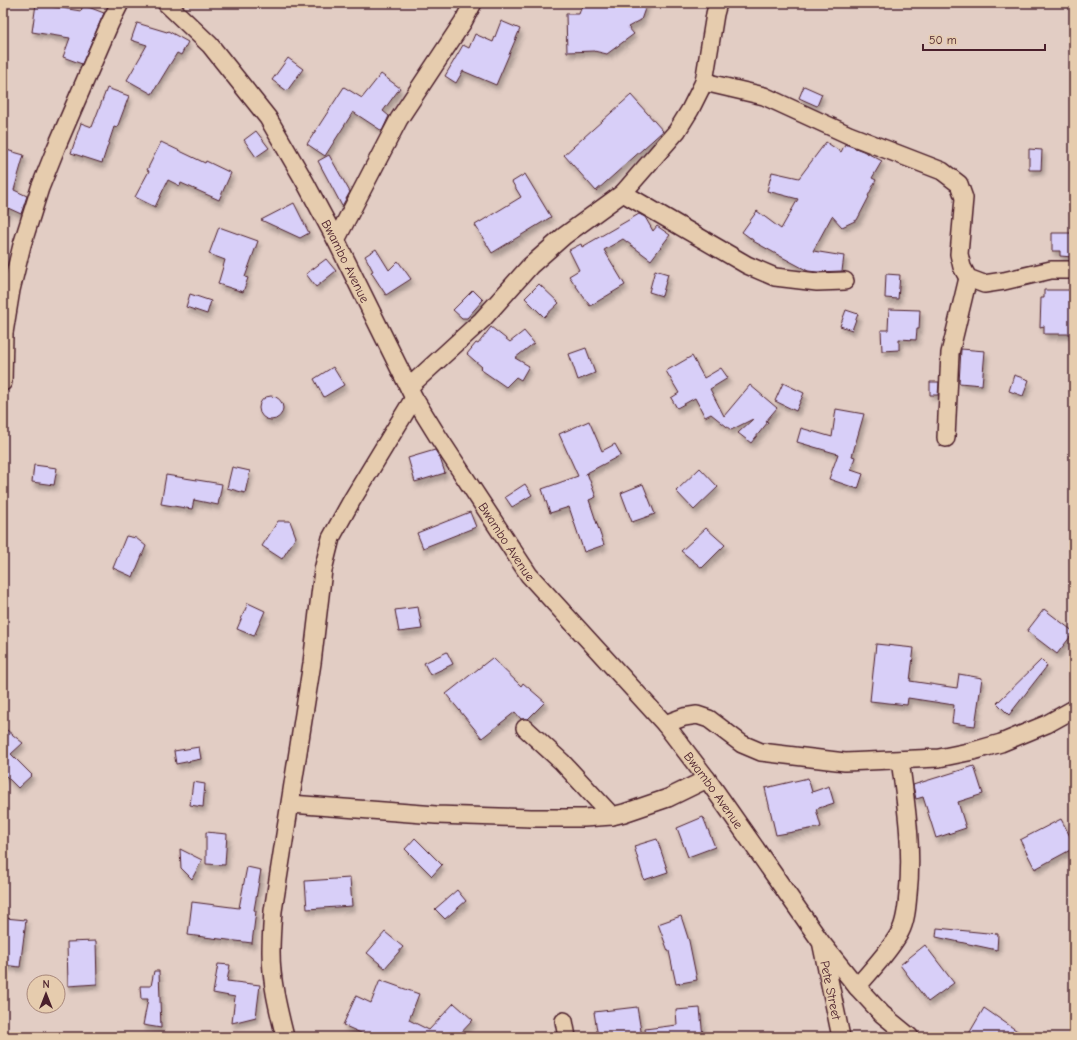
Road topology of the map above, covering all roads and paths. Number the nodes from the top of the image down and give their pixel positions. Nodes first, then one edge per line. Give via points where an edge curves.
1 (120, 3) edge
2 (166, 3) edge
3 (473, 3) edge
4 (718, 3) edge
5 (704, 82) junction
6 (623, 193) junction
7 (336, 240) junction
8 (1074, 270) edge
9 (968, 278) junction
10 (845, 281) dead end
11 (3, 382) edge
12 (412, 393) junction
13 (946, 438) dead end
14 (1074, 709) edge
15 (665, 724) junction
16 (525, 728) dead end
17 (900, 760) junction
18 (707, 778) junction
19 (291, 804) junction
20 (612, 816) junction
21 (821, 942) junction
22 (856, 987) junction
23 (285, 1037) edge
24 (841, 1037) edge
25 (910, 1037) edge

1 - 11 street via 56,148 22,245 5,326
2 - 7 street, Bwambo Avenue via 210,45 268,118
3 - 7 street via 399,119
4 - 5 street
5 - 6 street via 690,110 676,130
5 - 9 street via 764,96 850,135 942,171 959,184 964,198 959,254
6 - 10 street via 747,265 775,277 817,282
6 - 12 street via 564,236 530,266
7 - 12 street, Bwambo Avenue
8 - 9 street via 1051,270 984,284
9 - 13 street via 950,354
12 - 15 street, Bwambo Avenue via 529,574
12 - 19 street via 331,538 323,570
14 - 17 street via 1047,724 1001,743 939,758
15 - 17 street via 698,715 709,719 742,744 761,752 845,762
15 - 18 street, Bwambo Avenue
16 - 20 street via 562,762
17 - 22 street via 908,814 911,872 907,905 900,932
18 - 20 street via 668,798
18 - 21 street, Bwambo Avenue
19 - 20 street via 436,815 531,818
19 - 23 street via 273,911 271,952 272,977
21 - 22 street, Bwambo Avenue
21 - 24 street, Pete Street
22 - 25 street, Bwambo Avenue via 882,1014

